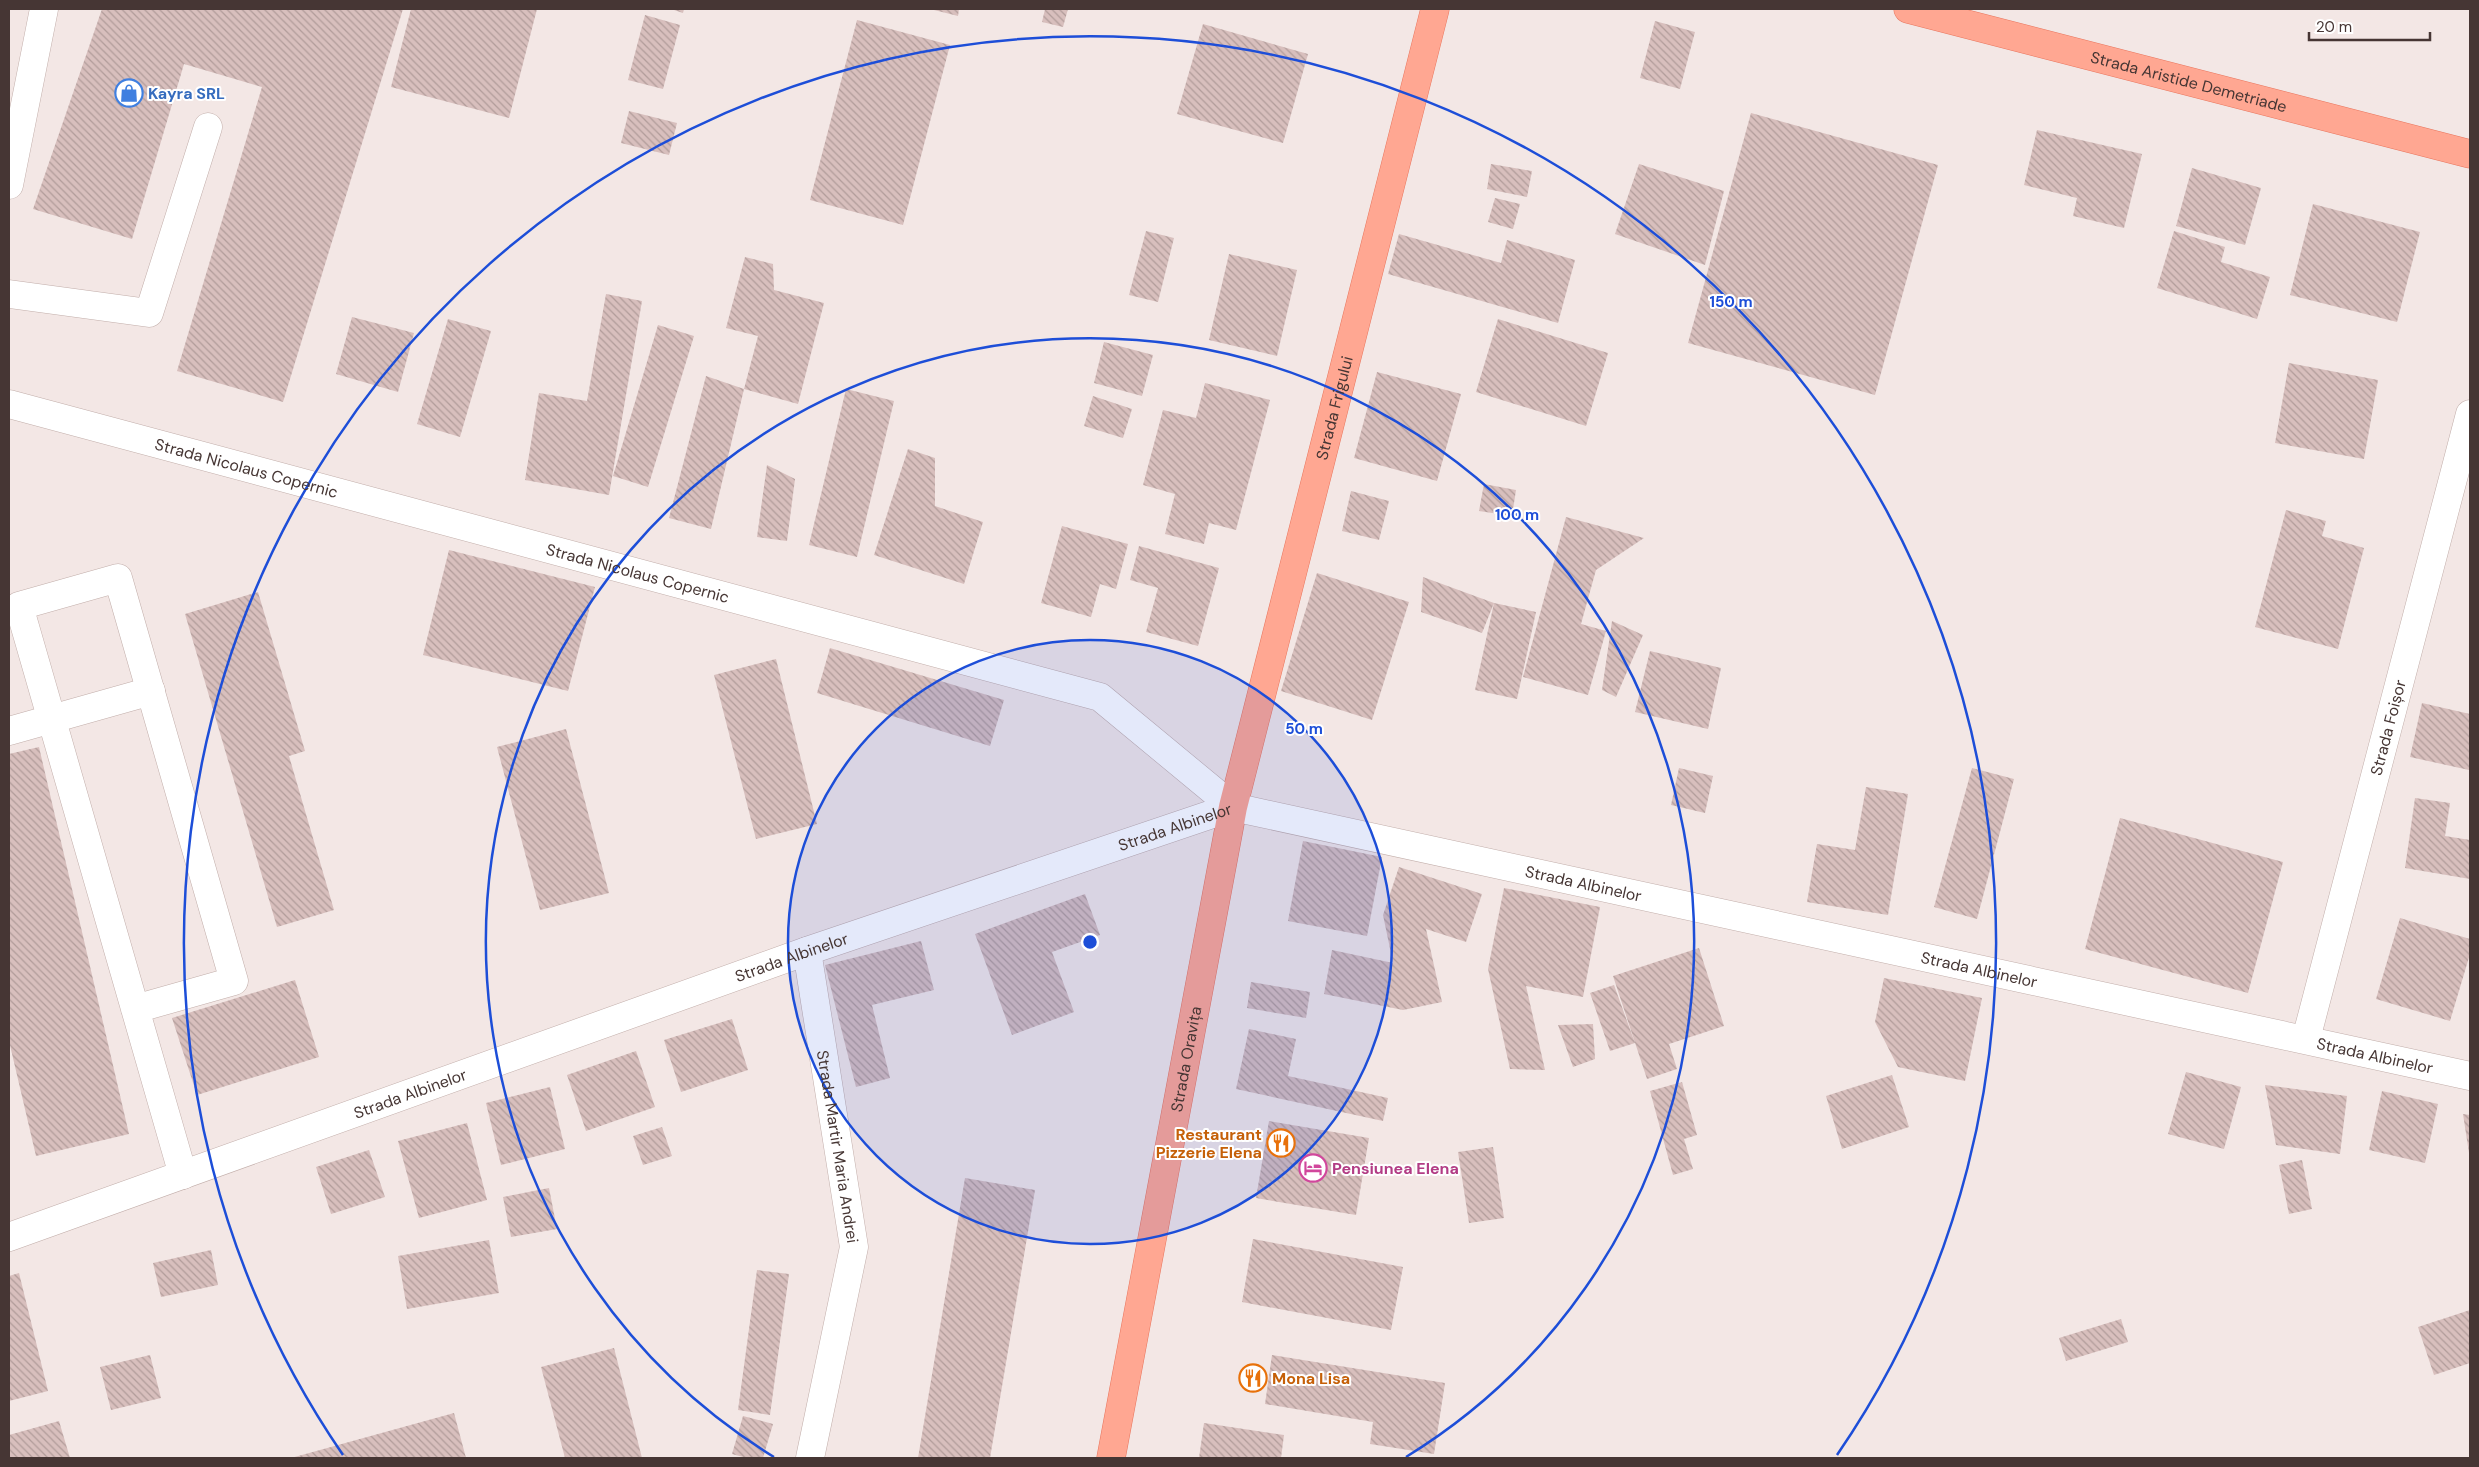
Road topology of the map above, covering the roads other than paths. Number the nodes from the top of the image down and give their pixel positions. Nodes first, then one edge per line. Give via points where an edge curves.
1 (41, 9) edge
2 (1435, 9) edge
3 (1908, 9) edge
4 (208, 127) dead end
5 (2470, 154) edge
6 (9, 185) edge
7 (9, 294) edge
8 (9, 404) edge
9 (2470, 414) edge
10 (150, 691) junction
11 (52, 719) junction
12 (9, 731) edge
13 (1233, 807) junction
14 (807, 951) junction
15 (135, 1009) junction
16 (2306, 1039) junction
17 (2470, 1076) edge
18 (183, 1174) junction
19 (9, 1236) edge
20 (810, 1458) edge
21 (1111, 1458) edge

1 - 6 street
2 - 13 main road, Strada Frigului
3 - 5 main road, Strada Aristide Demetriade
4 - 7 street via 149,313
8 - 13 street, Strada Nicolaus Copernic via 1100,697
9 - 16 street, Strada Foișor
10 - 11 street
10 - 11 street via 118,578 19,606
10 - 15 street via 234,981
11 - 12 street
11 - 15 street
13 - 14 street, Strada Albinelor
13 - 16 street, Strada Albinelor
13 - 21 main road, Strada Oravița
14 - 18 street, Strada Albinelor
14 - 20 street, Strada Martir Maria Andrei via 854,1247
15 - 18 street
16 - 17 street, Strada Albinelor
18 - 19 street, Strada Albinelor

